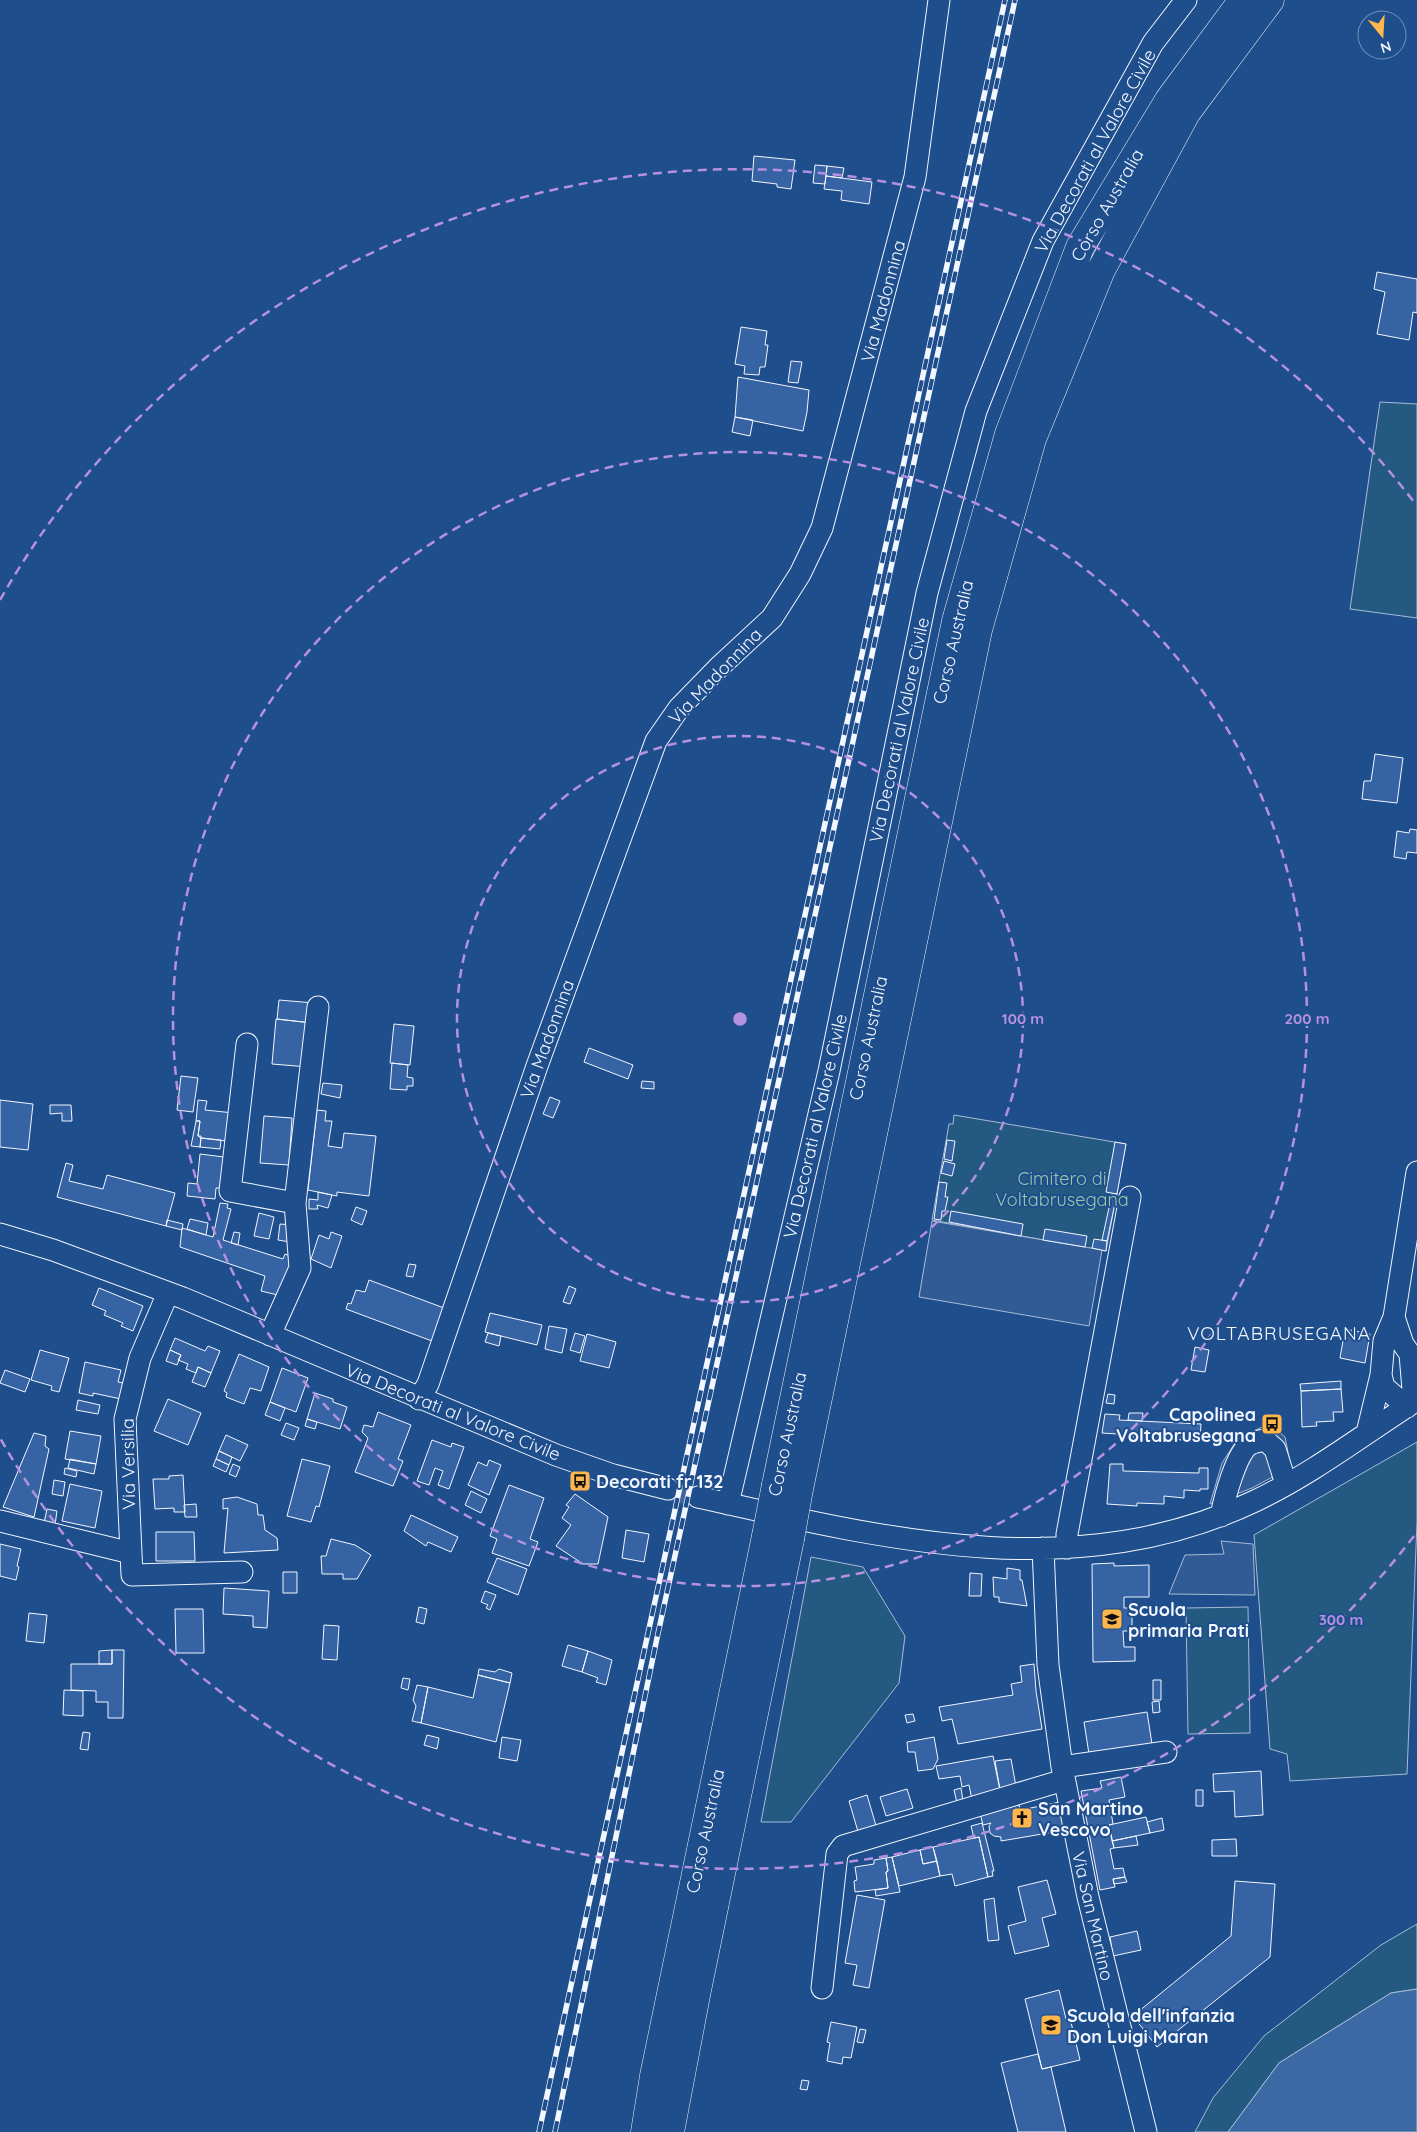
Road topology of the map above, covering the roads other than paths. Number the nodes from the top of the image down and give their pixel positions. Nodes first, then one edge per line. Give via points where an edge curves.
1 (939, 0) edge
2 (1186, 0) edge
3 (1243, 0) edge
4 (1270, 0) edge
5 (318, 1007) dead end
6 (246, 1044) dead end
7 (1417, 1172) edge
8 (1130, 1197) dead end
9 (295, 1203) junction
10 (1414, 1209) edge
11 (0, 1234) edge
12 (168, 1293) junction
13 (1394, 1317) junction
14 (270, 1335) junction
15 (1414, 1356) edge
16 (1381, 1375) junction
17 (419, 1399) junction
18 (1413, 1403) edge
19 (1367, 1433) junction
20 (1286, 1484) junction
21 (788, 1487) junction
22 (668, 1489) tunnel mouth
23 (698, 1497) tunnel mouth
24 (728, 1504) junction
25 (1220, 1516) junction
26 (0, 1521) edge
27 (778, 1537) junction
28 (1043, 1548) junction
29 (1068, 1548) junction
30 (131, 1553) junction
31 (242, 1572) dead end
32 (1166, 1752) dead end
33 (1063, 1774) junction
34 (822, 1988) dead end
35 (645, 2132) edge
36 (670, 2132) edge
37 (1146, 2132) edge

1 - 17 street, Via Madonnina via 915,177 822,528 800,574 772,618 678,708 656,741 536,1066 428,1384
2 - 24 street, Via Decorati al Valore Civile via 1154,43 1043,242 976,411 927,593 829,1071
3 - 21 highway, Corso Australia via 1169,100 1080,247 1009,434 956,621
4 - 21 highway, Corso Australia via 1186,113 1101,270 1032,439 978,630
5 - 9 street
6 - 9 street via 230,1191
7 - 10 street
8 - 29 street via 1067,1534
9 - 14 street via 300,1268
10 - 13 street
11 - 12 street, Via Decorati al Valore Civile
12 - 14 street, Via Decorati al Valore Civile
12 - 30 street, Via Versilia via 140,1358 125,1419
13 - 15 street via 1403,1344
13 - 16 street via 1384,1341
14 - 17 street, Via Decorati al Valore Civile
15 - 18 street
16 - 18 street via 1384,1388
16 - 19 street
17 - 22 street, Via Decorati al Valore Civile via 564,1458
18 - 19 street
19 - 20 street
20 - 25 street
20 - 25 street via 1276,1448 1265,1440 1250,1444 1231,1476
21 - 27 highway, Corso Australia, bridge
23 - 24 street
24 - 28 street via 824,1526 910,1540 1010,1549
25 - 29 street via 1142,1539
26 - 30 street
27 - 35 highway, Corso Australia via 654,2076
27 - 36 highway, Corso Australia
28 - 29 street
28 - 33 street, Via San Martino via 1048,1665
30 - 31 street, Via Versilia via 132,1575
32 - 33 street
33 - 34 street via 843,1846 837,1854
33 - 37 street, Via San Martino via 1088,1897

